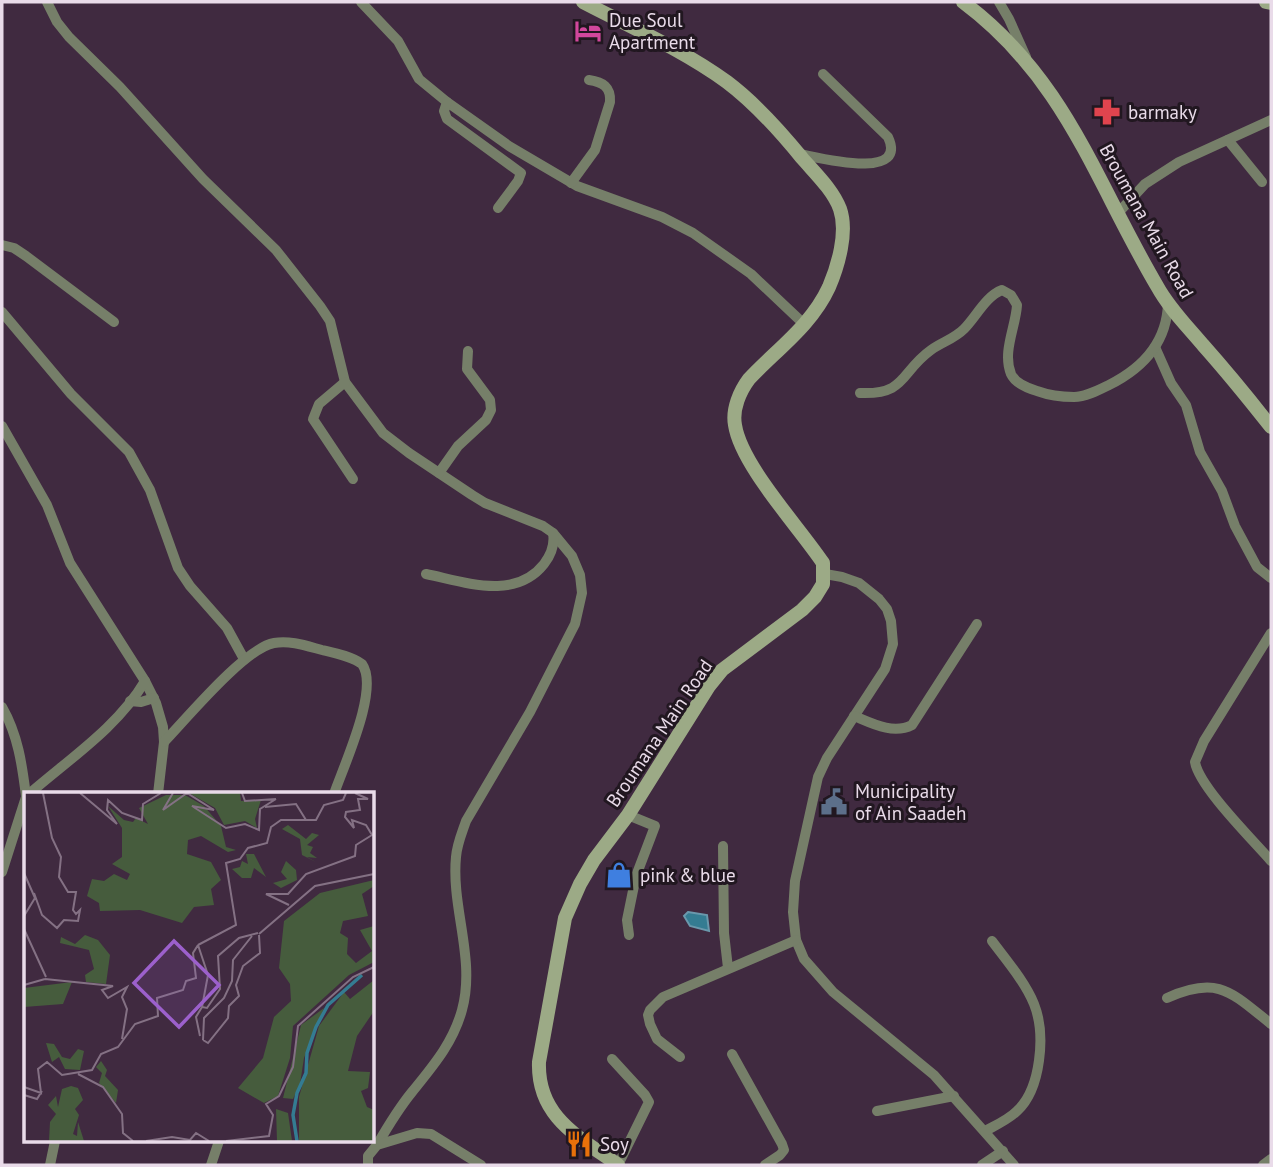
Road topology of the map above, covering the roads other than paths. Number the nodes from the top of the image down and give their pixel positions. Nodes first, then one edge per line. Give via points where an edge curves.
1 (47, 2) edge
2 (361, 2) edge
3 (583, 2) edge
4 (962, 2) edge
5 (999, 2) edge
6 (1266, 2) edge
7 (1271, 3) edge
8 (1029, 64) junction
9 (823, 74) dead end
10 (589, 80) dead end
11 (447, 102) junction
12 (1271, 120) edge
13 (1227, 140) junction
14 (799, 153) junction
15 (1262, 182) dead end
16 (571, 183) junction
17 (498, 208) dead end
18 (1118, 212) junction
19 (2, 245) edge
20 (1167, 302) junction
21 (2, 312) edge
22 (114, 322) dead end
23 (805, 325) junction
24 (1155, 347) junction
25 (468, 351) dead end
26 (345, 382) junction
27 (860, 393) dead end
28 (2, 426) edge
29 (1271, 428) edge
30 (439, 473) junction
31 (353, 479) dead end
32 (553, 533) junction
33 (426, 573) dead end
34 (825, 574) junction
35 (1271, 578) edge
36 (977, 624) dead end
37 (1271, 633) edge
38 (244, 659) junction
39 (145, 681) junction
40 (154, 698) junction
41 (130, 701) junction
42 (2, 707) edge
43 (854, 716) junction
44 (163, 742) junction
45 (26, 792) edge
46 (32, 792) edge
47 (158, 792) edge
48 (335, 792) edge
49 (24, 805) edge
50 (628, 815) junction
51 (723, 846) dead end
52 (1271, 861) edge
53 (2, 873) edge
54 (629, 935) dead end
55 (796, 940) junction
56 (992, 941) dead end
57 (728, 968) junction
58 (1167, 998) dead end
59 (1271, 1024) edge
60 (732, 1054) dead end
61 (680, 1057) dead end
62 (612, 1059) dead end
63 (954, 1096) junction
64 (877, 1111) dead end
65 (985, 1131) junction
66 (55, 1142) edge
67 (219, 1142) edge
68 (377, 1144) junction
69 (1003, 1151) junction
70 (1271, 1159) edge
71 (50, 1165) edge
72 (211, 1165) edge
73 (368, 1165) edge
74 (481, 1165) edge
75 (618, 1165) edge
76 (765, 1165) edge
77 (982, 1165) edge
78 (1014, 1165) edge
79 (1263, 1165) edge

1 - 26 street via 69,37 269,243 313,297 330,321
2 - 11 street via 403,47 419,79
3 - 14 main road via 729,83
4 - 8 main road, Broumana Main Road
5 - 8 street
6 - 7 main road
8 - 18 main road, Broumana Main Road via 1082,142
9 - 14 street via 888,137 891,151 877,163 859,164
10 - 16 street via 606,87 610,102 594,150
11 - 16 street
11 - 17 street via 447,119 521,173
12 - 13 street
13 - 15 street
13 - 18 street via 1158,175
14 - 23 main road via 832,196 842,225 836,268 818,309
16 - 23 street via 693,233 751,274
18 - 20 main road, Broumana Main Road
19 - 22 street via 21,253
20 - 24 street via 1165,326
20 - 29 main road, Broumana Main Road
21 - 38 street via 71,394 129,452 150,490 178,568 227,628
23 - 34 main road via 748,379 737,402 734,424 746,456 823,563
24 - 27 street via 1129,373 1096,392 1076,397 1034,390 1011,375 1008,356 1017,305 1002,290 957,336 922,357 894,388
24 - 35 street via 1186,405 1200,452 1235,526 1257,567
25 - 30 street via 467,369 490,400 491,410
26 - 30 street via 383,433
26 - 31 street via 319,404 313,419
28 - 39 street via 47,506 70,563
30 - 32 street via 485,503
32 - 33 street via 546,562 513,585 482,585
32 - 68 street via 577,566 580,609 530,712 460,838 456,878 466,974 454,1032
34 - 43 street via 865,587 879,599 894,633 891,654
34 - 50 main road, Broumana Main Road via 815,597 802,610 722,670
36 - 43 street via 912,725 895,729
37 - 52 street via 1195,762 1223,806
38 - 44 street
38 - 48 street via 272,643 286,642 346,657 365,668 364,704
39 - 40 street
39 - 41 street
40 - 41 street
40 - 44 street
41 - 46 street
42 - 45 street via 15,734
43 - 55 street via 818,777 795,881
44 - 47 street
49 - 53 street
50 - 54 street via 656,826 636,877 627,920
50 - 75 main road, Broumana Main Road via 594,860 565,918 538,1074 542,1092 558,1119
51 - 57 street
55 - 57 street
55 - 63 street via 804,959 833,992
56 - 65 street via 1035,1006 1039,1047 1037,1073 1026,1100 1011,1116
57 - 61 street via 663,998 650,1010 648,1020 654,1034
58 - 59 street via 1188,988 1214,987 1233,995
60 - 76 street via 784,1150
62 - 75 street via 649,1102
63 - 64 street
63 - 65 street
65 - 69 street
66 - 71 street
67 - 72 street
68 - 73 street via 368,1156
68 - 74 street via 417,1133 431,1134
69 - 77 street
69 - 78 street
70 - 79 street

